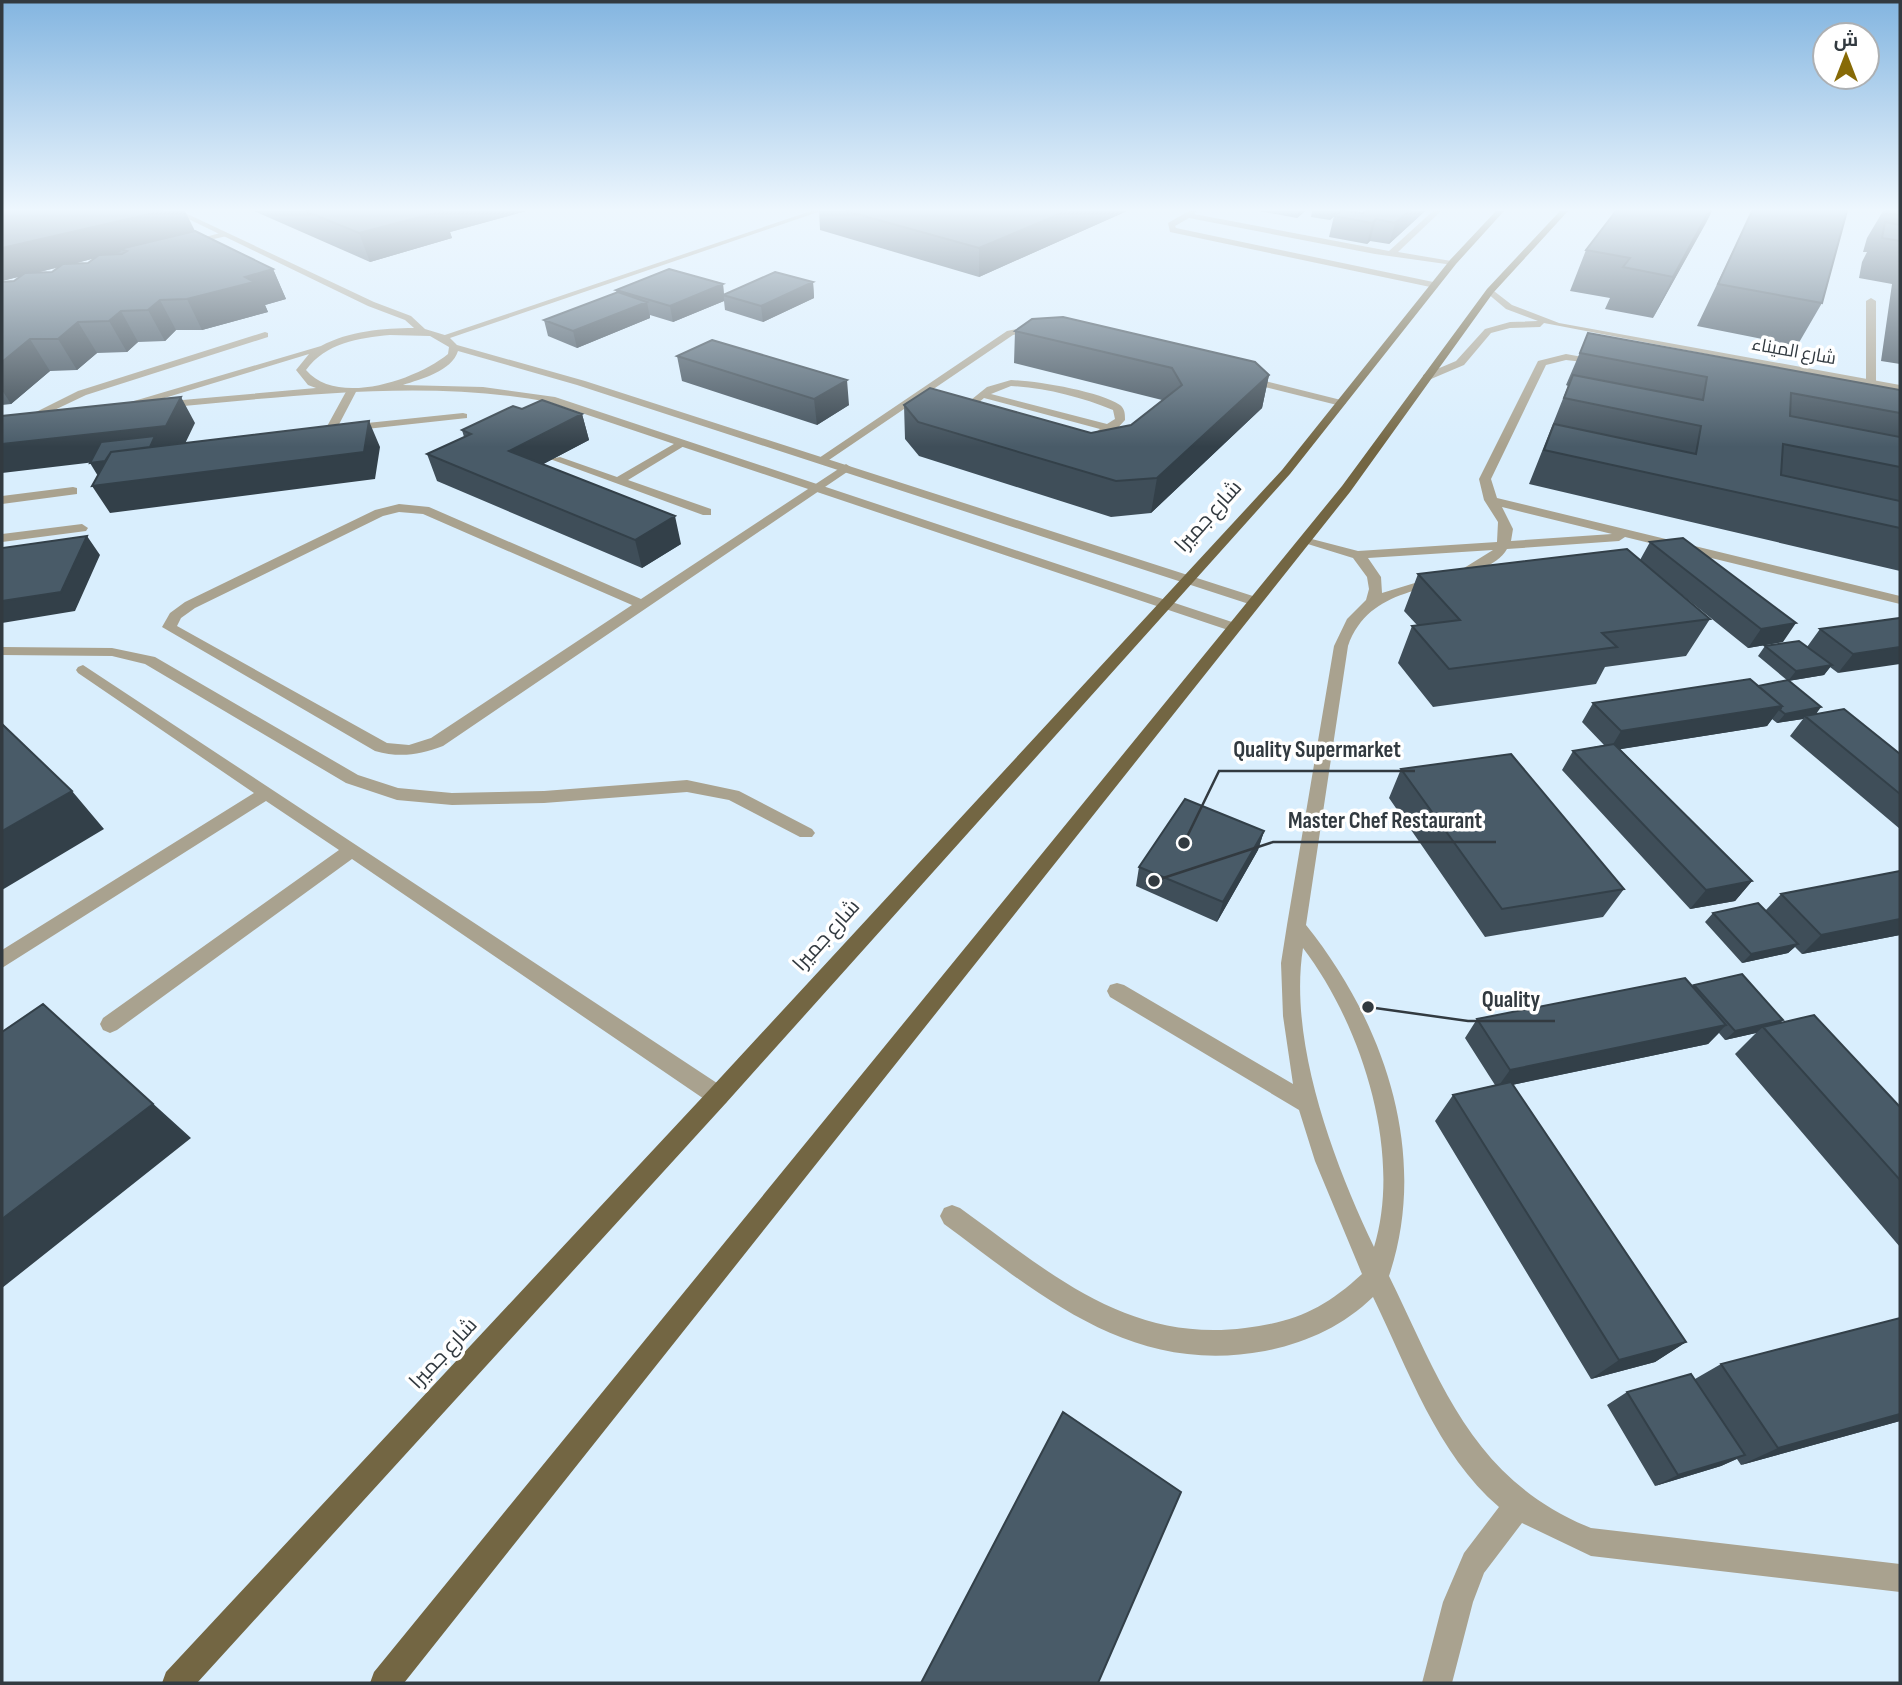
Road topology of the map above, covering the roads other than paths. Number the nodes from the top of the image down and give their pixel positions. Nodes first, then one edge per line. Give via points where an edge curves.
1 (341, 290) edge
2 (584, 290) edge
3 (1431, 290) edge
4 (1490, 291) joint
5 (1871, 301) dead end
6 (371, 304) junction
7 (1557, 325) junction
8 (1049, 330) edge
9 (423, 332) junction
10 (265, 335) dead end
11 (360, 336) junction
12 (444, 337) junction
13 (339, 342) junction
14 (454, 347) junction
15 (1616, 365) edge
16 (1237, 377) edge
17 (1427, 377) junction
18 (1871, 383) junction
19 (1900, 388) edge
20 (336, 389) junction
21 (370, 389) junction
22 (352, 390) junction
23 (984, 395) junction
24 (1341, 403) junction
25 (463, 416) dead end
26 (974, 416) edge
27 (47, 423) edge
28 (1111, 429) junction
29 (683, 443) junction
30 (1081, 443) edge
31 (556, 459) edge
32 (822, 460) junction
33 (846, 468) junction
34 (618, 481) junction
35 (817, 488) junction
36 (73, 491) dead end
37 (2, 500) edge
38 (1490, 500) junction
39 (707, 512) dead end
40 (82, 528) dead end
41 (1637, 536) junction
42 (2, 538) edge
43 (1304, 541) junction
44 (1505, 545) junction
45 (1358, 555) junction
46 (1188, 579) junction
47 (1900, 600) edge
48 (1254, 601) junction
49 (1372, 603) junction
50 (641, 604) junction
51 (1166, 604) junction
52 (1233, 627) junction
53 (2, 651) edge
54 (83, 670) dead end
55 (267, 793) junction
56 (806, 833) dead end
57 (352, 850) junction
58 (1296, 925) junction
59 (2, 960) edge
60 (1117, 991) dead end
61 (110, 1024) dead end
62 (718, 1096) junction
63 (1306, 1103) junction
64 (952, 1216) dead end
65 (1376, 1277) junction
66 (1518, 1504) junction
67 (1900, 1578) edge
68 (177, 1683) edge
69 (385, 1683) edge
70 (1437, 1683) edge

1 - 6 street
2 - 12 street
3 - 24 main road, شارع جميرا
4 - 7 street via 1509,307
4 - 17 main road
5 - 18 street
6 - 9 street via 408,318
6 - 11 street via 373,319
7 - 17 street via 1494,328 1483,334 1460,363
7 - 18 street, شارع الميناء
8 - 32 street via 1015,330 920,400
9 - 11 street
9 - 12 street
10 - 27 street via 82,393 7,431
11 - 13 street
12 - 14 street
13 - 20 street via 313,355 301,370 305,379
13 - 20 street via 114,410
14 - 21 street via 453,355 433,372
14 - 32 street
15 - 38 street via 1566,357 1542,363 1489,470 1485,489
16 - 24 street
17 - 43 main road
18 - 19 street, شارع الميناء
20 - 22 street
21 - 22 street
21 - 29 street via 466,387 523,393
22 - 25 street via 325,430
23 - 26 street via 955,410
23 - 28 street
23 - 28 street via 1002,384 1037,385 1117,408 1121,416
24 - 46 main road, شارع جميرا via 1286,472
28 - 30 street
29 - 34 street
29 - 35 street
31 - 34 street
32 - 33 street
33 - 35 street
33 - 46 street
34 - 39 street
35 - 50 street
35 - 51 street
36 - 37 street
38 - 41 street
38 - 44 street via 1505,523
40 - 42 street
41 - 44 street
41 - 47 street
43 - 45 street
43 - 48 main road
44 - 45 street
44 - 49 street via 1465,572
45 - 49 street via 1376,579
46 - 48 street
46 - 51 main road, شارع جميرا
48 - 52 main road
49 - 58 street via 1346,629 1341,646
50 - 50 street via 409,507 379,513 190,605 174,616 169,627 381,747 407,751 437,742
51 - 52 street
51 - 62 main road, شارع جميرا
52 - 69 main road
53 - 56 street via 112,652 150,660 352,779 397,794 452,799 532,797 687,786 733,795
54 - 55 street
55 - 57 street
55 - 59 street
57 - 61 street
57 - 62 street
58 - 63 street via 1290,1006
58 - 65 street via 1346,996 1380,1081 1393,1176 1390,1227
60 - 63 street
62 - 68 main road, شارع جميرا
63 - 65 street via 1328,1169
64 - 65 street via 1073,1303 1127,1328 1183,1342 1241,1344 1294,1333 1342,1311
65 - 66 street via 1463,1447 1488,1478
66 - 67 street via 1553,1528 1591,1542
66 - 70 street via 1474,1563 1458,1602

